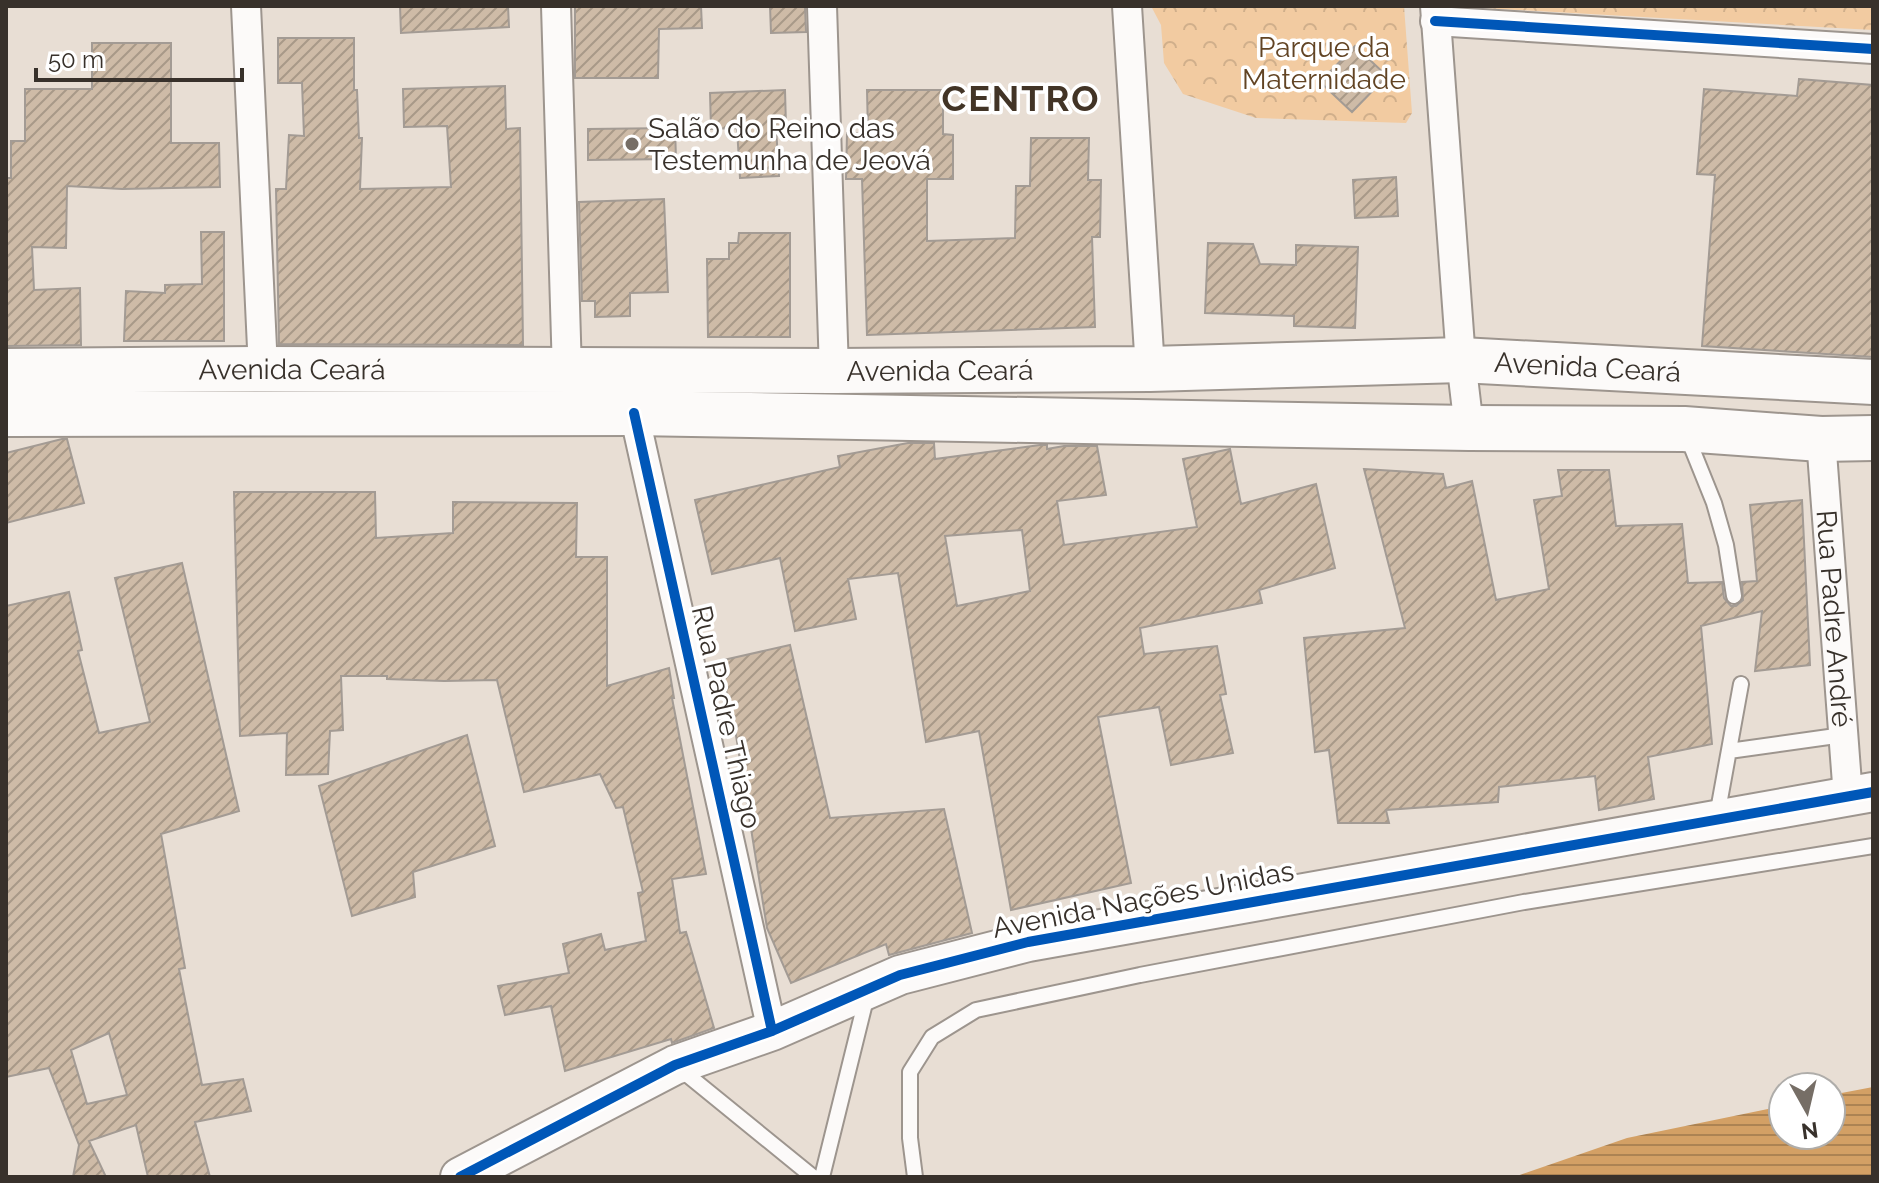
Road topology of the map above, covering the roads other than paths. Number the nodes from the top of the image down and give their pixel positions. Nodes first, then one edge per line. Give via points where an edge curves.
1 (246, 6) edge
2 (556, 6) edge
3 (822, 6) edge
4 (1127, 6) edge
5 (1435, 13) edge
6 (1873, 49) edge
7 (1461, 360) junction
8 (263, 369) junction
9 (1150, 369) junction
10 (6, 371) edge
11 (834, 371) junction
12 (567, 372) junction
13 (1785, 375) junction
14 (1873, 382) edge
15 (634, 413) junction
16 (6, 414) edge
17 (1469, 428) junction
18 (1684, 429) junction
19 (1873, 438) edge
20 (1821, 439) junction
21 (1734, 596) dead end
22 (1741, 684) dead end
23 (1843, 735) junction
24 (1729, 751) junction
25 (1860, 795) edge
26 (1716, 820) junction
27 (1873, 846) edge
28 (868, 987) junction
29 (772, 1031) junction
30 (675, 1065) junction
31 (460, 1177) edge
32 (813, 1177) edge
33 (822, 1177) edge
34 (915, 1177) edge

1 - 8 street
2 - 12 street
3 - 11 street
4 - 9 street
5 - 6 street
5 - 7 street
7 - 9 main road, Avenida Ceará
7 - 13 main road, Avenida Ceará
7 - 17 street
8 - 10 main road, Avenida Ceará
8 - 12 main road, Avenida Ceará
9 - 11 main road, Avenida Ceará
11 - 12 main road, Avenida Ceará
13 - 14 main road, Avenida Ceará
13 - 18 main road via 1704,401
15 - 16 main road, Avenida Ceará
15 - 17 main road, Avenida Ceará
15 - 29 street, Rua Padre Thiago
17 - 18 main road, Avenida Ceará
18 - 20 main road, Avenida Ceará
18 - 21 lane via 1714,503
19 - 20 main road, Avenida Ceará
20 - 23 street, Rua Padre André
22 - 24 lane
23 - 24 lane
23 - 25 street, Rua Padre André
24 - 26 lane
25 - 26 street, Avenida Nações Unidas
26 - 28 street, Avenida Nações Unidas via 1028,942
27 - 34 lane via 1524,902 976,1010 932,1037 910,1072
28 - 29 street, Avenida Nações Unidas
28 - 33 lane
29 - 30 street, Avenida Nações Unidas
30 - 31 street, Avenida Nações Unidas
30 - 32 lane

